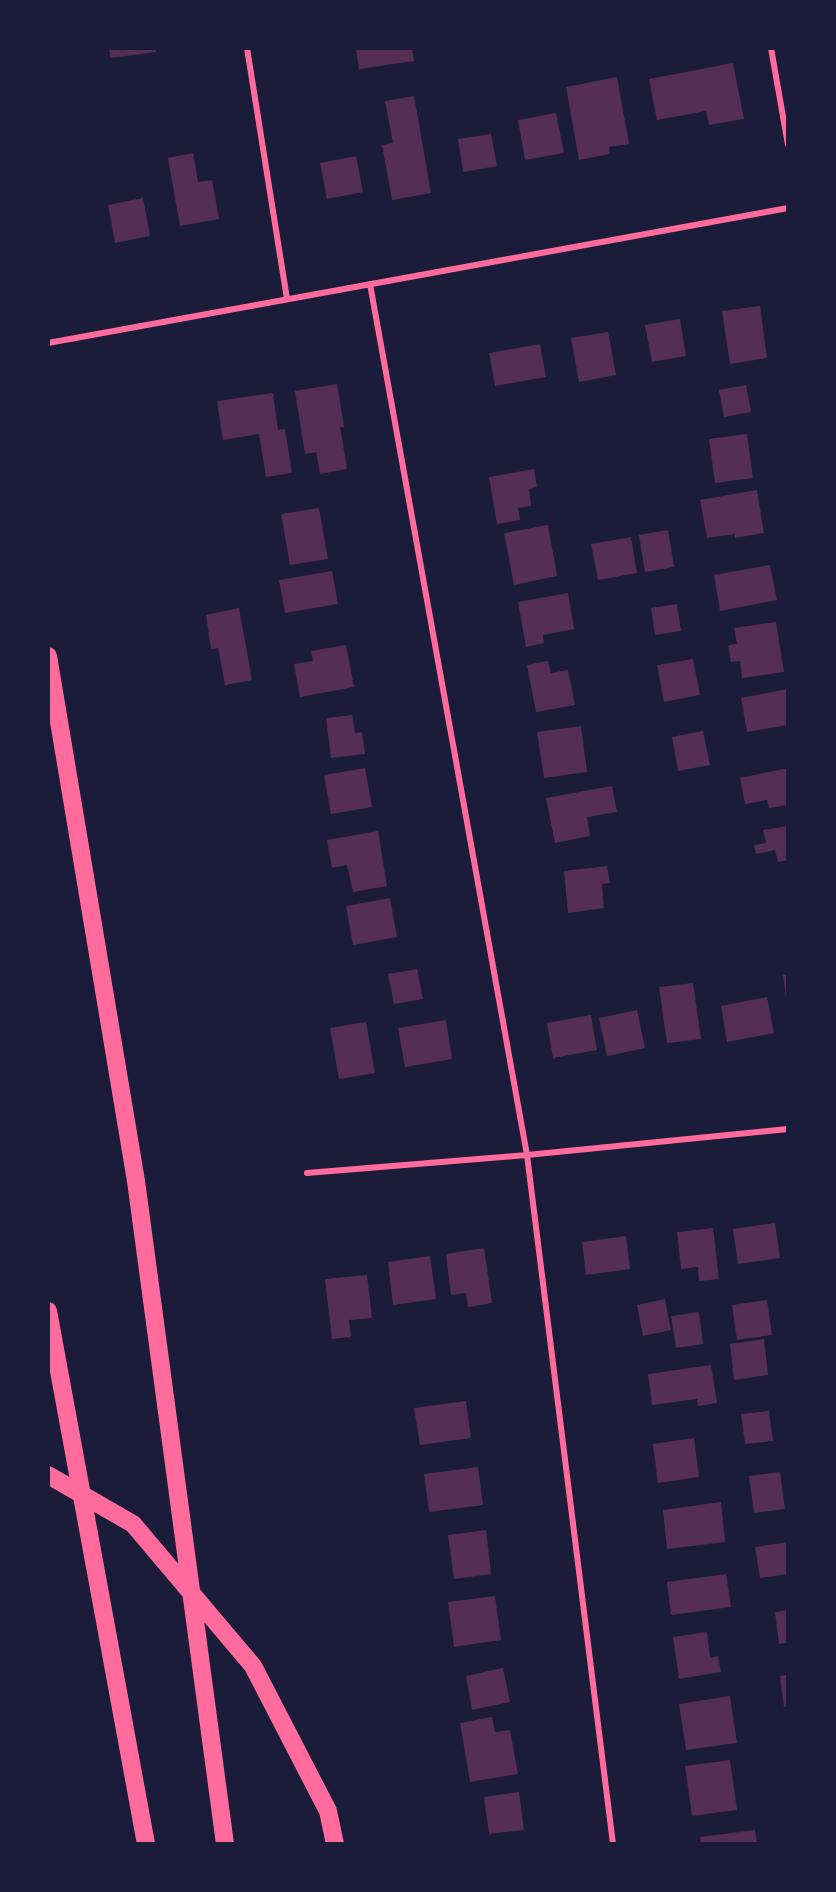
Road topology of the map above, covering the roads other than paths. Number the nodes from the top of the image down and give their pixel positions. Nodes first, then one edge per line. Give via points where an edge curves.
1 (247, 48) edge
2 (771, 48) edge
3 (788, 145) edge
4 (788, 208) edge
5 (370, 284) junction
6 (287, 299) junction
7 (48, 343) edge
8 (48, 656) edge
9 (788, 1129) edge
10 (527, 1155) junction
11 (307, 1173) dead end
12 (48, 1311) edge
13 (48, 1475) edge
14 (146, 1844) edge
15 (225, 1844) edge
16 (335, 1844) edge
17 (613, 1844) edge

1 - 6 street
2 - 3 street
4 - 5 street
5 - 6 street
5 - 10 street
6 - 7 street
8 - 15 highway via 136,1181
9 - 10 street
10 - 11 street
10 - 17 street
12 - 14 highway
13 - 16 highway via 133,1524 253,1666 328,1811

